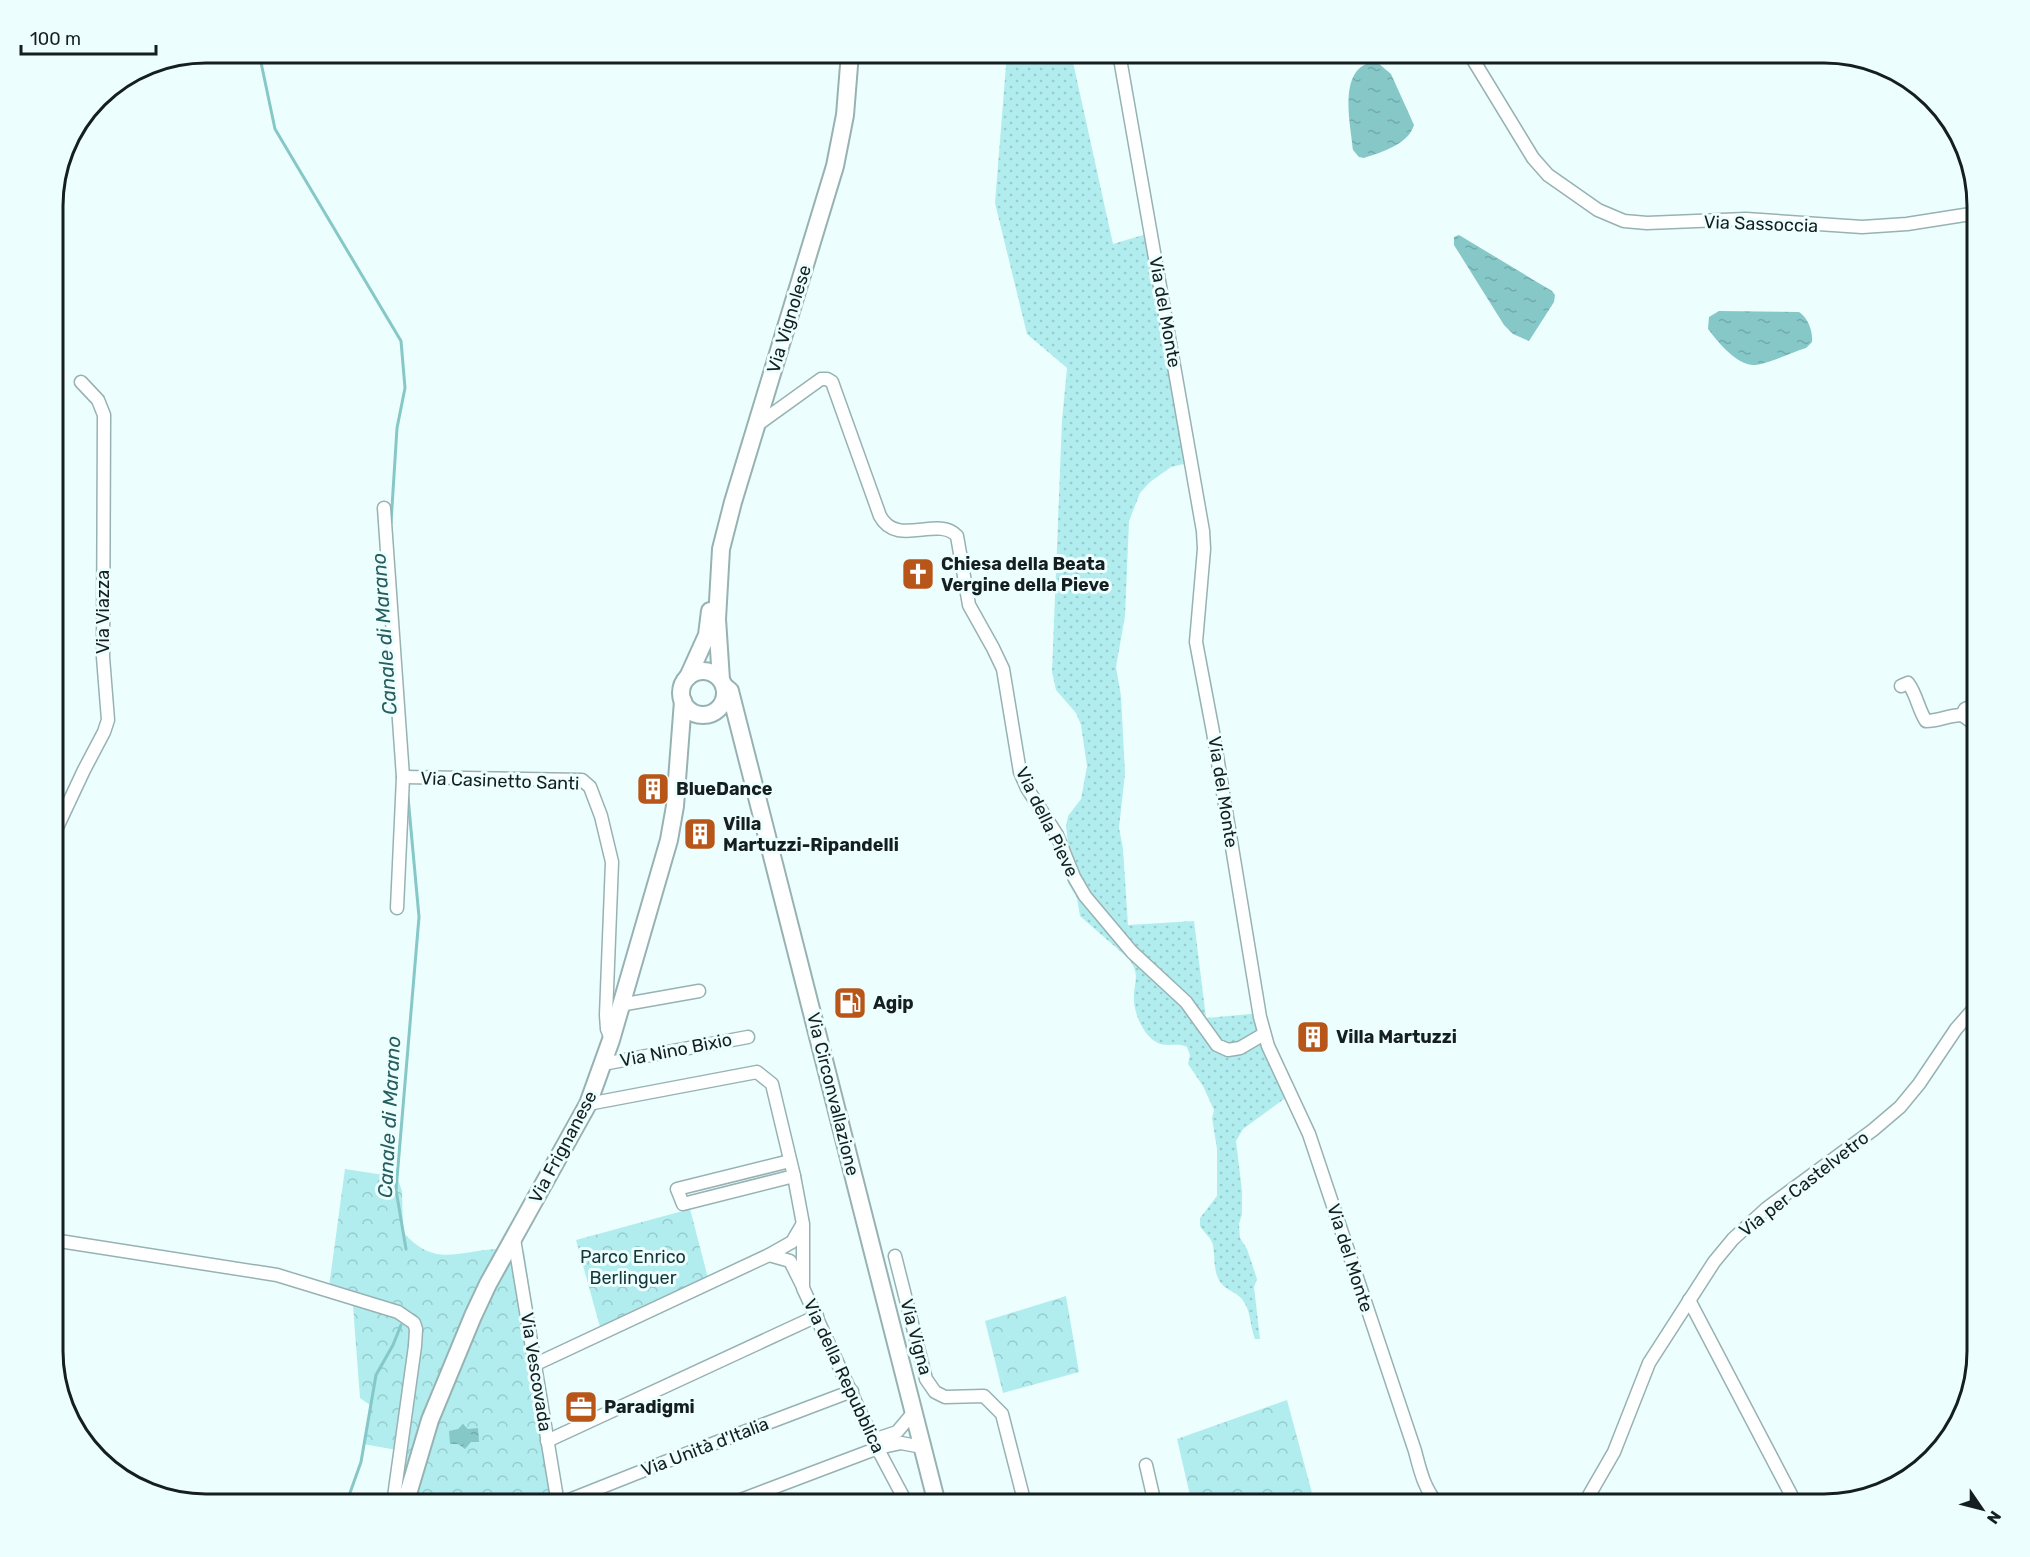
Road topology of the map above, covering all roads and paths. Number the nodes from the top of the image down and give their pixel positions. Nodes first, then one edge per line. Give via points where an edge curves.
1 (849, 63) edge
2 (1121, 63) edge
3 (1475, 63) edge
4 (1967, 215) edge
5 (81, 382) dead end
6 (757, 425) junction
7 (384, 508) dead end
8 (719, 585) junction
9 (688, 677) junction
10 (722, 682) junction
11 (1901, 686) dead end
12 (683, 701) junction
13 (720, 707) junction
14 (1967, 708) edge
15 (698, 714) junction
16 (1962, 715) junction
17 (736, 717) junction
18 (1967, 719) edge
19 (680, 739) junction
20 (407, 777) junction
21 (63, 815) edge
22 (397, 908) dead end
23 (699, 991) dead end
24 (620, 1005) junction
25 (1967, 1016) edge
26 (1264, 1034) junction
27 (748, 1037) dead end
28 (611, 1040) junction
29 (603, 1064) junction
30 (588, 1104) junction
31 (790, 1161) junction
32 (794, 1176) junction
33 (803, 1224) junction
34 (514, 1239) junction
35 (63, 1242) edge
36 (769, 1255) junction
37 (895, 1256) dead end
38 (804, 1288) junction
39 (1689, 1300) junction
40 (816, 1316) junction
41 (536, 1364) junction
42 (852, 1391) junction
43 (914, 1413) junction
44 (547, 1441) junction
45 (875, 1444) junction
46 (922, 1447) junction
47 (1146, 1465) dead end
48 (394, 1494) edge
49 (408, 1494) edge
50 (556, 1494) edge
51 (583, 1494) edge
52 (754, 1494) edge
53 (901, 1494) edge
54 (934, 1494) edge
55 (1022, 1494) edge
56 (1153, 1494) edge
57 (1431, 1494) edge
58 (1590, 1494) edge
59 (1791, 1494) edge

1 - 6 main road, Via Vignolese via 835,166
2 - 26 street, Via del Monte via 1202,523 1204,549 1196,642
3 - 4 street, Via Sassoccia via 1533,158 1554,181 1606,215 1624,221 1746,219 1862,227
5 - 21 street, Via Viazza via 98,400 104,415 103,657 108,720
6 - 8 main road, Via Vignolese via 721,549
6 - 26 street, Via della Pieve via 821,379 832,382 885,525 897,530 948,529 958,538 969,605 1003,669 1020,772 1057,835 1085,897 1132,952 1186,1002 1218,1045 1228,1050 1240,1048
7 - 20 street, Via Casinetto Santi
8 - 9 main road via 707,635
8 - 10 main road, Via Circonvallazione via 717,620
9 - 10 main road via 696,672 710,672
9 - 12 main road via 682,687
10 - 13 main road via 725,693
10 - 17 main road, Via Circonvallazione via 730,691
11 - 16 street via 1908,683 1913,690 1926,721
12 - 15 main road
12 - 19 main road, Via Frignanese
13 - 15 main road
13 - 17 main road via 729,709
14 - 16 street
15 - 19 main road
16 - 18 street
17 - 43 main road, Via Circonvallazione
19 - 24 main road, Via Frignanese via 669,840
20 - 22 street, Via Casinetto Santi
20 - 28 street, Via Casinetto Santi via 582,780 587,784 601,816 612,862 606,1015
23 - 24 street
24 - 28 main road, Via Frignanese
25 - 39 street, Via per Castelvetro via 1900,1107 1755,1218 1714,1262
26 - 57 street, Via del Monte via 1306,1124 1422,1478
27 - 29 street, Via Nino Bixio
28 - 29 main road, Via Frignanese
29 - 30 main road, Via Frignanese
30 - 31 street, Via della Repubblica via 757,1072 772,1084
30 - 34 main road, Via Frignanese
31 - 32 street, Via della Repubblica
31 - 32 street via 677,1189 682,1204
32 - 33 street, Via della Repubblica
33 - 36 street via 792,1242
33 - 38 street, Via della Repubblica
34 - 41 street, Via Vescovada
34 - 49 main road, Via Frignanese via 473,1316 441,1391
35 - 48 street via 277,1275 387,1308 409,1319 416,1329 416,1346
36 - 38 street via 790,1261
36 - 41 street
37 - 55 street, Via Vigna via 926,1379 935,1392 945,1396 984,1396 1002,1414
38 - 40 street, Via della Repubblica
39 - 58 street, Via per Castelvetro via 1649,1363 1614,1452
39 - 59 street
40 - 42 street, Via della Repubblica
40 - 44 street
41 - 44 street, Via Vescovada
42 - 45 street, Via della Repubblica
42 - 51 street, Via Unità d'Italia
43 - 45 street via 897,1432
43 - 46 main road, Via Circonvallazione
44 - 50 street, Via Vescovada
45 - 46 street
45 - 52 street
45 - 53 street, Via della Repubblica
46 - 54 main road, Via Circonvallazione
47 - 56 street

